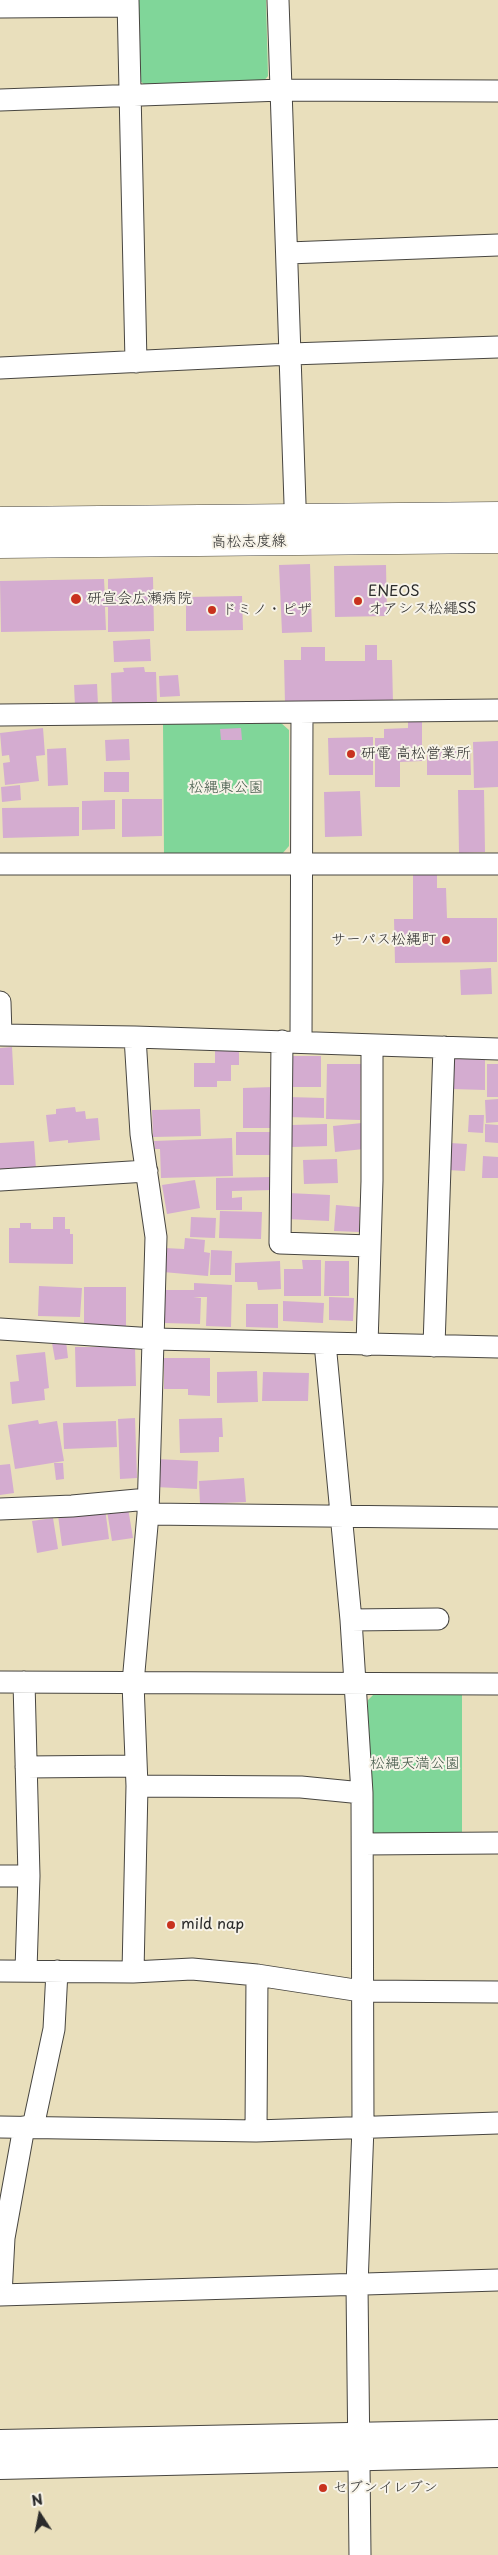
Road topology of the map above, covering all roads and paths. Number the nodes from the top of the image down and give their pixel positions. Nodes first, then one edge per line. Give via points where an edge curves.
1 (278, 0) edge
2 (128, 3) edge
3 (0, 7) edge
4 (282, 90) junction
5 (498, 91) edge
6 (130, 95) junction
7 (0, 100) edge
8 (498, 245) edge
9 (288, 253) junction
10 (498, 347) edge
11 (291, 354) junction
12 (136, 362) junction
13 (0, 368) edge
14 (498, 516) edge
15 (0, 521) edge
16 (296, 530) junction
17 (498, 539) edge
18 (0, 544) edge
19 (498, 710) edge
20 (302, 712) junction
21 (0, 715) edge
22 (0, 864) edge
23 (302, 864) junction
24 (498, 864) edge
25 (0, 1002) edge
26 (0, 1035) edge
27 (135, 1037) junction
28 (292, 1041) junction
29 (372, 1045) junction
30 (444, 1047) junction
31 (498, 1049) edge
32 (147, 1171) junction
33 (0, 1180) edge
34 (370, 1246) junction
35 (0, 1329) edge
36 (154, 1339) junction
37 (325, 1343) junction
38 (367, 1345) junction
39 (434, 1346) junction
40 (498, 1347) edge
41 (148, 1507) junction
42 (0, 1509) edge
43 (340, 1514) junction
44 (498, 1518) edge
45 (438, 1618) dead end
46 (350, 1620) junction
47 (0, 1682) edge
48 (24, 1682) junction
49 (133, 1683) junction
50 (355, 1684) junction
51 (498, 1684) edge
52 (26, 1767) junction
53 (136, 1776) junction
54 (362, 1793) junction
55 (363, 1844) junction
56 (498, 1844) edge
57 (0, 1876) edge
58 (29, 1876) junction
59 (0, 1970) edge
60 (26, 1970) junction
61 (57, 1971) junction
62 (134, 1972) junction
63 (257, 1975) junction
64 (361, 1992) junction
65 (498, 1992) edge
66 (498, 2123) edge
67 (0, 2126) edge
68 (29, 2127) junction
69 (363, 2127) junction
70 (256, 2131) junction
71 (498, 2280) edge
72 (357, 2285) junction
73 (0, 2295) edge
74 (498, 2433) edge
75 (0, 2443) edge
76 (359, 2447) junction
77 (498, 2454) edge
78 (0, 2466) edge
79 (360, 2555) edge

1 - 4 street
2 - 3 street
2 - 6 street
4 - 5 street
4 - 6 street
4 - 9 street
6 - 7 street
6 - 12 street
8 - 9 street
9 - 11 street
10 - 11 street
11 - 12 street
11 - 16 street
12 - 13 street
14 - 16 main road, 高松志度線
15 - 16 main road, 高松志度線
16 - 17 main road, 高松志度線
16 - 18 main road, 高松志度線
19 - 20 street
20 - 21 street
20 - 23 street
22 - 23 street
23 - 24 street
23 - 28 street
25 - 26 street
26 - 27 street
27 - 28 street
27 - 32 street via 141,1134
28 - 29 street
28 - 34 street via 280,1243
29 - 30 street
29 - 34 street
30 - 31 street
30 - 39 street
32 - 33 street
32 - 36 street via 156,1237
34 - 38 street
35 - 36 street
36 - 37 street
36 - 41 street
37 - 38 street
37 - 43 street
38 - 39 street
39 - 40 street
41 - 42 street
41 - 43 street
41 - 49 street
43 - 44 street
43 - 46 street
45 - 46 street
46 - 50 street
47 - 48 street
48 - 49 street
48 - 52 street
49 - 50 street
49 - 53 street
50 - 51 street
50 - 54 street
52 - 53 street
52 - 58 street
53 - 54 street
53 - 62 street
54 - 55 street
55 - 56 street
55 - 64 street
57 - 58 street
58 - 60 street
59 - 60 street
60 - 61 street
61 - 62 street
61 - 68 street via 54,2029
62 - 63 street via 192,1969
63 - 64 street
63 - 70 street
64 - 65 street
64 - 69 street
66 - 69 street
67 - 68 street
68 - 70 street
68 - 73 street via 4,2238
69 - 70 street
69 - 72 street
71 - 72 street
72 - 73 street
72 - 76 street
74 - 76 street
75 - 76 street
76 - 77 street
76 - 78 street
76 - 79 street

